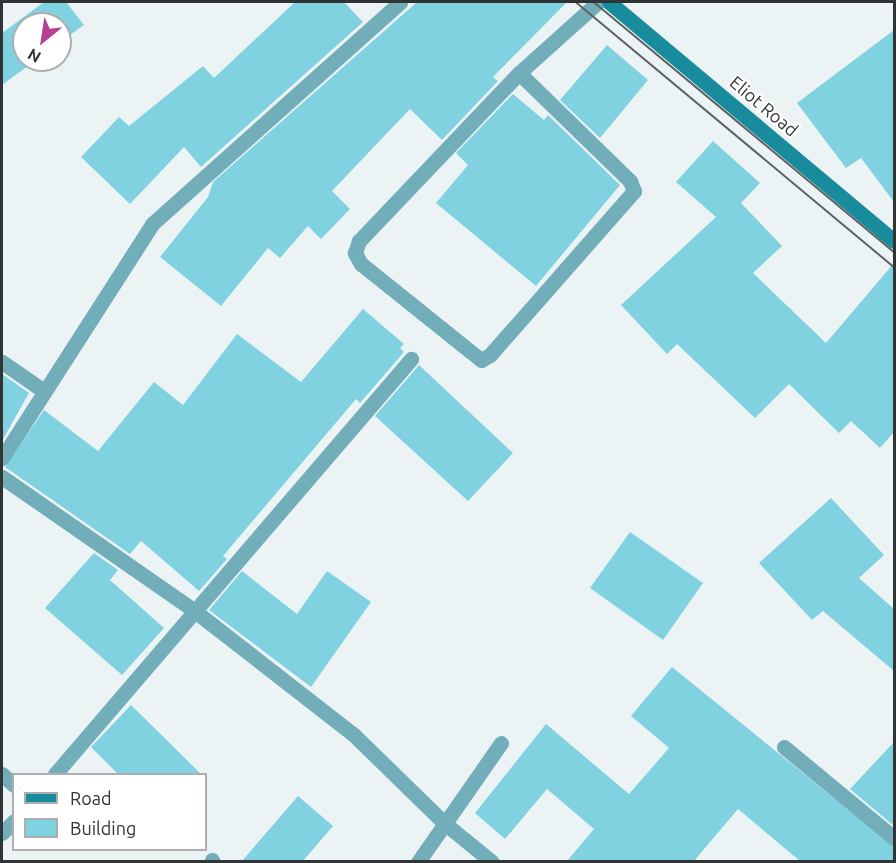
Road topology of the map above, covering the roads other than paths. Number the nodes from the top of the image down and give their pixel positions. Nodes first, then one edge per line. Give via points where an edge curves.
1 (400, 2) edge
2 (598, 2) edge
3 (609, 2) edge
4 (519, 73) junction
5 (894, 241) edge
6 (411, 359) dead end
7 (2, 362) edge
8 (44, 391) junction
9 (2, 458) edge
10 (2, 477) edge
11 (196, 612) junction
12 (501, 743) dead end
13 (784, 747) dead end
14 (57, 773) edge
15 (443, 822) junction
16 (894, 838) edge
17 (418, 861) edge
18 (492, 861) edge

1 - 8 street via 152,224
2 - 4 street
3 - 5 street, Eliot Road
4 - 4 street via 630,181 634,191 490,355 481,360 361,264 355,253 359,241
6 - 11 street
7 - 8 street
8 - 9 street
10 - 11 street
11 - 14 street
11 - 15 street via 354,735
12 - 15 street
13 - 16 street
15 - 17 street
15 - 18 street

